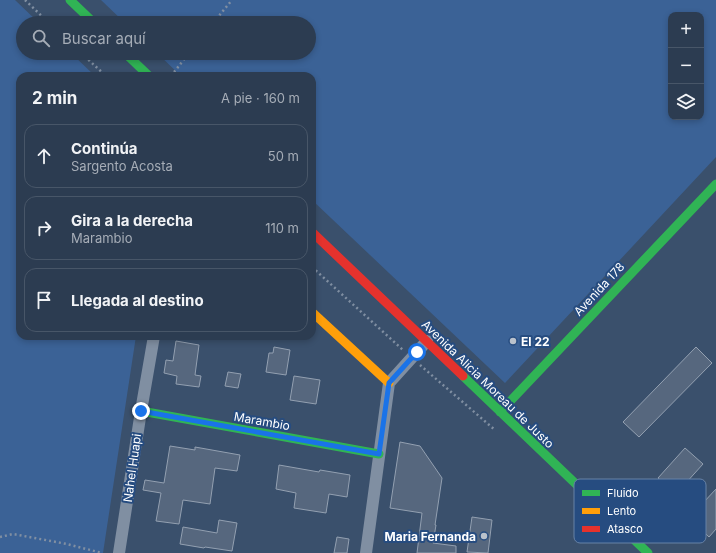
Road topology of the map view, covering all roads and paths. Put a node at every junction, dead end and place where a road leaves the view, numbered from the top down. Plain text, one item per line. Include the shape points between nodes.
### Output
1 (25, 0) edge
2 (70, 0) edge
3 (232, 0) edge
4 (42, 16) edge
5 (87, 16) edge
6 (219, 16) edge
7 (89, 60) edge
8 (132, 60) edge
9 (184, 60) edge
10 (102, 72) edge
11 (145, 72) edge
12 (174, 72) edge
13 (716, 184) edge
14 (316, 236) edge
15 (316, 271) edge
16 (316, 316) edge
17 (153, 340) edge
18 (427, 341) junction
19 (412, 358) junction
20 (389, 383) junction
21 (141, 411) junction
22 (500, 412) junction
23 (500, 435) dead end
24 (379, 454) junction
25 (574, 482) edge
26 (0, 537) edge
27 (638, 543) edge
28 (102, 553) edge
29 (120, 553) edge
30 (366, 553) edge
31 (648, 553) edge

1 - 4 path
2 - 5 main road
3 - 6 path
7 - 10 path
8 - 11 main road
9 - 12 path
13 - 22 main road, Avenida 178
14 - 18 main road, Avenida Alicia Moreau de Justo
15 - 19 path
16 - 20 main road
17 - 21 street, Nahel Huapi
18 - 19 street
18 - 22 main road, Avenida Alicia Moreau de Justo
19 - 20 street
19 - 23 path
20 - 24 street
21 - 24 main road, Marambio
21 - 29 street, Nahel Huapi
22 - 25 main road, Avenida Alicia Moreau de Justo
24 - 30 street
26 - 28 path via 13,534
27 - 31 main road, Avenida Alicia Moreau de Justo

